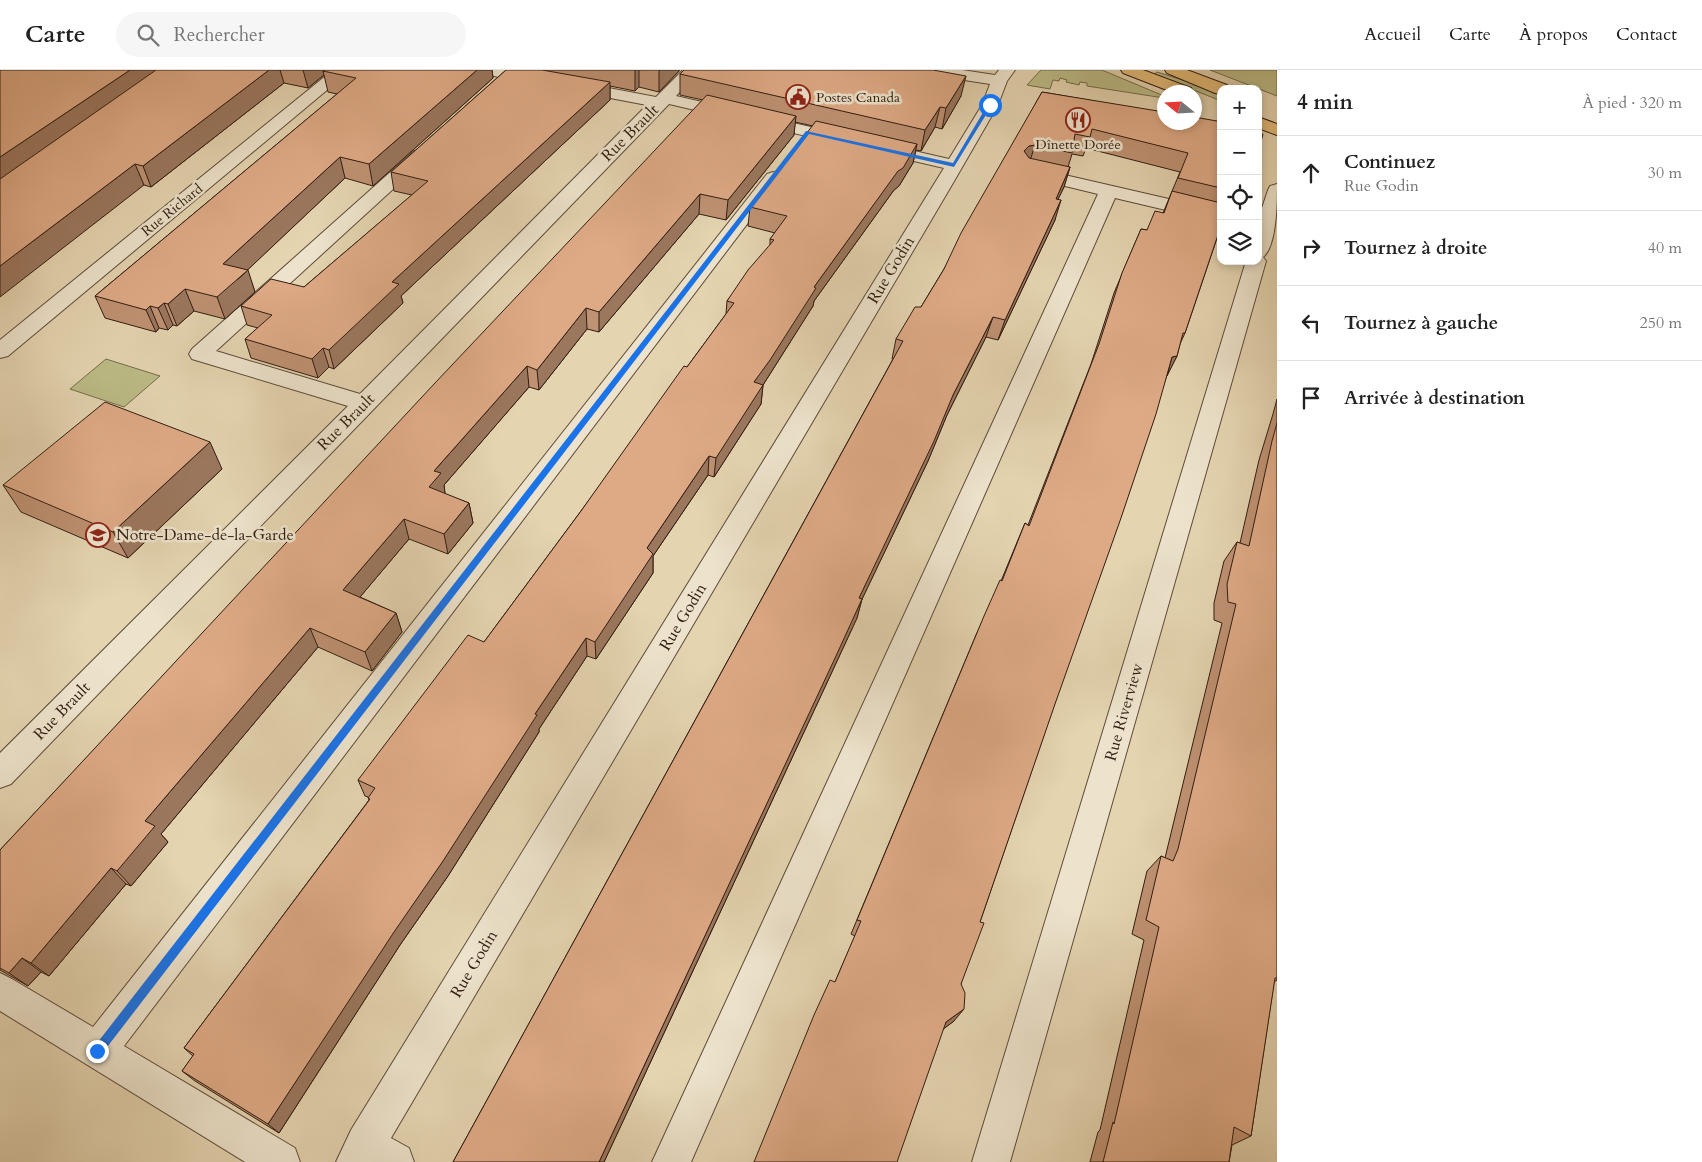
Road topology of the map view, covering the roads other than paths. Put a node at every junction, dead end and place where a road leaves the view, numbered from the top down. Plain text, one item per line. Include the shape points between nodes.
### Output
1 (343, 70) edge
2 (692, 70) edge
3 (932, 70) edge
4 (1129, 70) edge
5 (1173, 70) edge
6 (1003, 76) edge
7 (492, 79) edge
8 (1166, 85) edge
9 (1217, 87) edge
10 (663, 100) junction
11 (1262, 124) edge
12 (1277, 130) edge
13 (808, 132) junction
14 (436, 140) edge
15 (954, 165) junction
16 (1029, 172) edge
17 (1109, 190) junction
18 (1277, 190) edge
19 (1217, 216) edge
20 (1262, 226) edge
21 (1259, 265) edge
22 (0, 351) edge
23 (365, 403) junction
24 (0, 774) edge
25 (0, 991) edge
26 (97, 1051) junction
27 (372, 1156) edge
28 (281, 1162) edge
29 (671, 1162) edge
30 (991, 1162) edge

1 - 22 street, Rue Richard
2 - 10 street, Rue Brault
3 - 6 street
4 - 8 main road
5 - 9 main road
6 - 15 street, Rue Godin via 990,105
7 - 10 street via 510,74
10 - 13 street
10 - 23 street, Rue Brault
11 - 12 main road
13 - 15 street
13 - 26 street
14 - 23 street via 200,354
15 - 27 street, Rue Godin
16 - 17 street
17 - 19 street
17 - 29 street
18 - 20 street, Rue Riverview
21 - 30 street, Rue Riverview
23 - 24 street, Rue Brault
25 - 26 street
26 - 28 street

